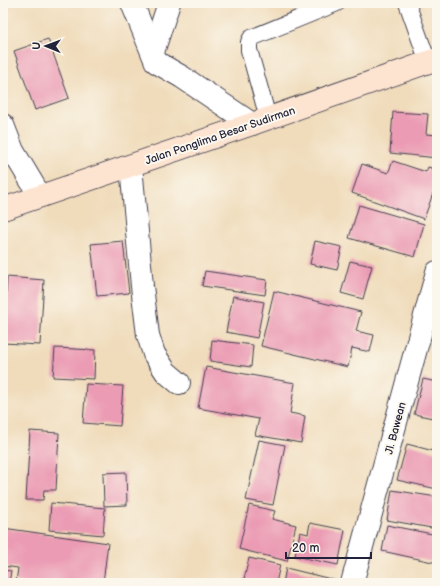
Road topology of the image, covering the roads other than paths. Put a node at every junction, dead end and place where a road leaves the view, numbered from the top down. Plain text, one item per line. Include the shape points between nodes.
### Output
1 (132, 3) edge
2 (169, 3) edge
3 (337, 3) edge
4 (407, 3) edge
5 (154, 57) junction
6 (432, 61) edge
7 (260, 121) junction
8 (3, 125) edge
9 (8, 152) edge
10 (130, 166) junction
11 (40, 196) junction
12 (3, 209) edge
13 (437, 272) edge
14 (179, 383) dead end
15 (352, 583) edge

1 - 5 street
2 - 5 street
3 - 7 lane via 251,38 249,50
4 - 6 lane
5 - 7 street via 182,77
6 - 7 main road, Jalan Panglima Besar Sudirman
7 - 10 main road, Jalan Panglima Besar Sudirman
8 - 9 street
9 - 11 street
10 - 11 main road, Jalan Panglima Besar Sudirman
10 - 14 street via 148,335 154,354 166,372
11 - 12 main road, Jalan Panglima Besar Sudirman
13 - 15 street, Jl. Bawean

